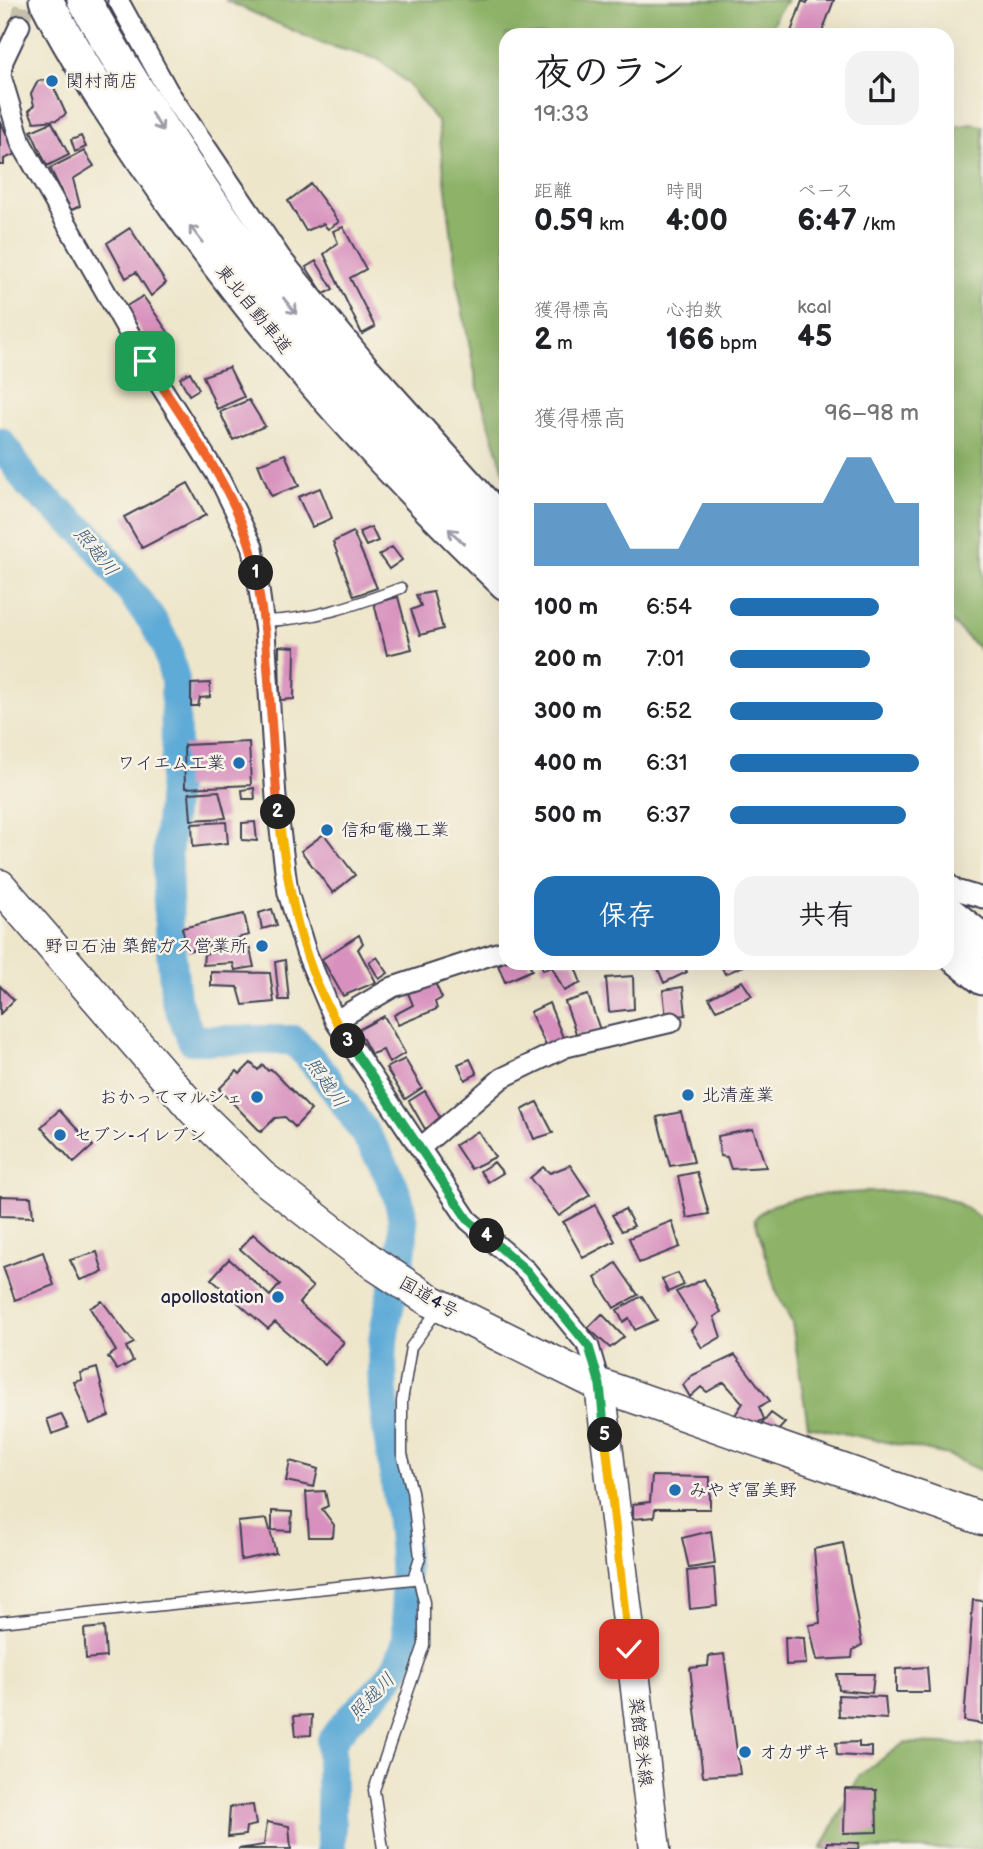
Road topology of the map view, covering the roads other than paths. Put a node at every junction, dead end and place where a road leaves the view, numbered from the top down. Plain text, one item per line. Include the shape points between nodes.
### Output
1 (46, 0) tunnel mouth
2 (84, 0) edge
3 (118, 0) edge
4 (28, 12) edge
5 (1, 61) edge
6 (117, 121) junction
7 (499, 510) edge
8 (499, 538) edge
9 (499, 576) edge
10 (401, 588) dead end
11 (263, 621) junction
12 (954, 890) edge
13 (2, 893) edge
14 (972, 904) edge
15 (983, 941) edge
16 (499, 952) edge
17 (954, 955) edge
18 (983, 978) edge
19 (335, 1021) junction
20 (673, 1022) dead end
21 (420, 1148) junction
22 (435, 1304) junction
23 (600, 1385) junction
24 (983, 1519) edge
25 (415, 1575) junction
26 (0, 1622) edge
27 (383, 1849) edge
28 (655, 1849) edge

1 - 6 highway, 東北自動車道
2 -> 8 highway, 東北自動車道 via 160,128 268,280 386,421
3 - 7 street via 168,91 281,258 368,365
4 - 5 street
4 - 6 highway
5 - 11 street via 4,93 22,143 145,361 220,481 253,547
9 -> 6 highway, 東北自動車道 via 307,375 182,216
10 - 11 lane via 324,615
11 - 19 street via 276,798 289,894 306,952
12 - 14 street
13 - 22 highway, 国道4号 via 194,1110 261,1176 376,1265
14 - 15 highway
16 - 19 street via 393,987
17 - 18 highway
19 - 21 street
20 - 21 street via 566,1047 502,1078
21 - 23 street via 468,1220 527,1271 589,1347
22 - 23 highway, 国道4号
22 - 25 lane via 411,1347 402,1401 402,1454 420,1557
23 - 24 highway, 国道4号
23 - 28 main road, 築館登米線
25 - 26 lane via 389,1583
25 - 27 lane via 424,1602 424,1645 374,1790

